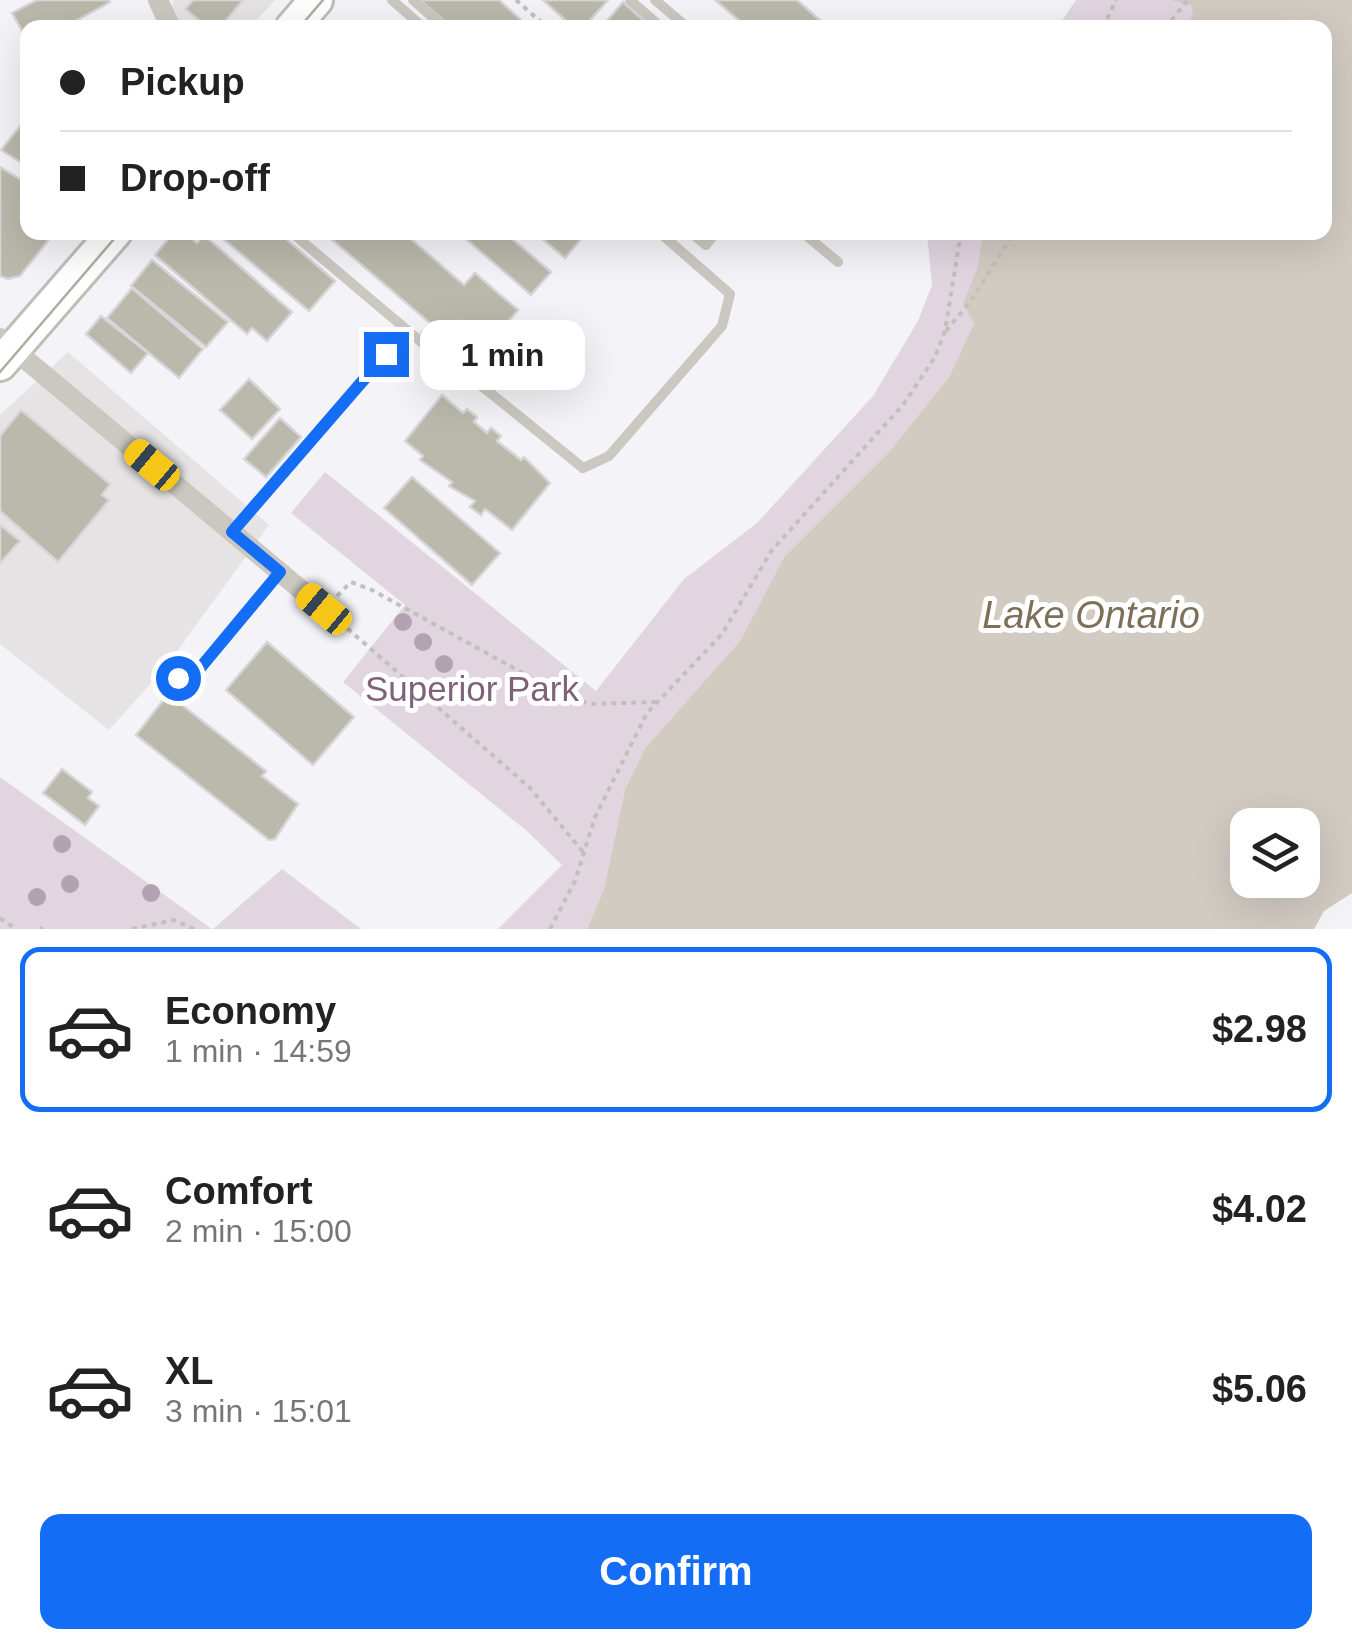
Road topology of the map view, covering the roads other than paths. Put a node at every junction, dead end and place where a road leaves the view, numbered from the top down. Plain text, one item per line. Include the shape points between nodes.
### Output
1 (316, 0) edge
2 (392, 0) edge
3 (412, 0) edge
4 (630, 0) edge
5 (655, 0) edge
6 (299, 20) edge
7 (415, 20) edge
8 (436, 20) edge
9 (653, 20) edge
10 (679, 20) edge
11 (108, 240) edge
12 (300, 240) edge
13 (667, 240) edge
14 (812, 240) edge
15 (838, 262) dead end
16 (4, 351) edge
17 (386, 354) dead end
18 (232, 532) junction
19 (280, 572) junction
20 (324, 609) road end
21 (170, 676) dead end

1 - 6 main road
2 - 7 lane
3 - 8 lane
4 - 9 lane
5 - 10 lane
11 - 16 main road
12 - 13 lane via 464,379 484,386 582,468 609,456 723,323 730,294
14 - 15 lane
16 - 18 street
17 - 18 lane
18 - 19 street
19 - 20 street
19 - 21 lane via 191,679

